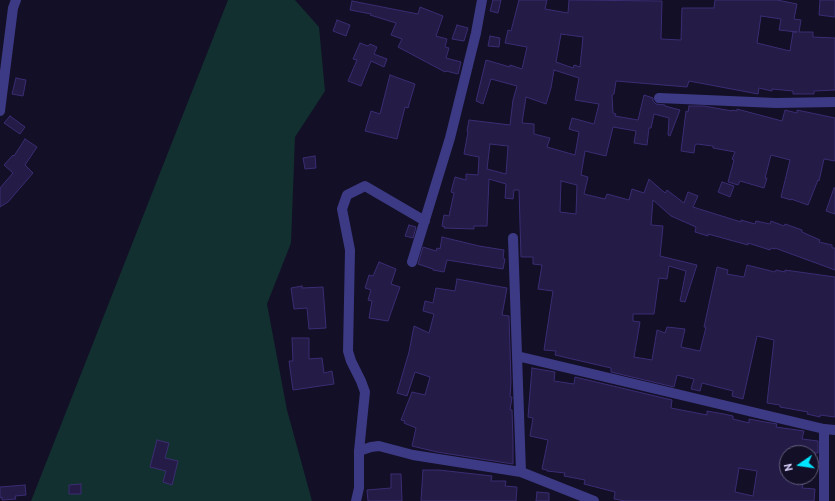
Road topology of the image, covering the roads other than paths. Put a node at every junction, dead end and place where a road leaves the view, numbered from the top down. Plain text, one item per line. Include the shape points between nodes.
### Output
1 (16, 0) edge
2 (482, 0) edge
3 (659, 98) dead end
4 (835, 102) edge
5 (0, 111) edge
6 (425, 222) junction
7 (513, 238) dead end
8 (412, 262) dead end
9 (517, 356) junction
10 (824, 429) junction
11 (835, 430) edge
12 (359, 451) junction
13 (521, 472) junction
14 (356, 501) edge
15 (594, 501) edge
16 (824, 501) edge

1 - 5 street
2 - 6 street via 450,138
3 - 4 street via 776,103
6 - 8 street
6 - 12 street via 365,186 347,194 342,209 350,250 348,352 364,392
7 - 9 street
9 - 10 street
9 - 13 street
10 - 11 street
10 - 16 street
12 - 13 street via 379,446 413,455
12 - 14 street via 359,488
13 - 15 street

